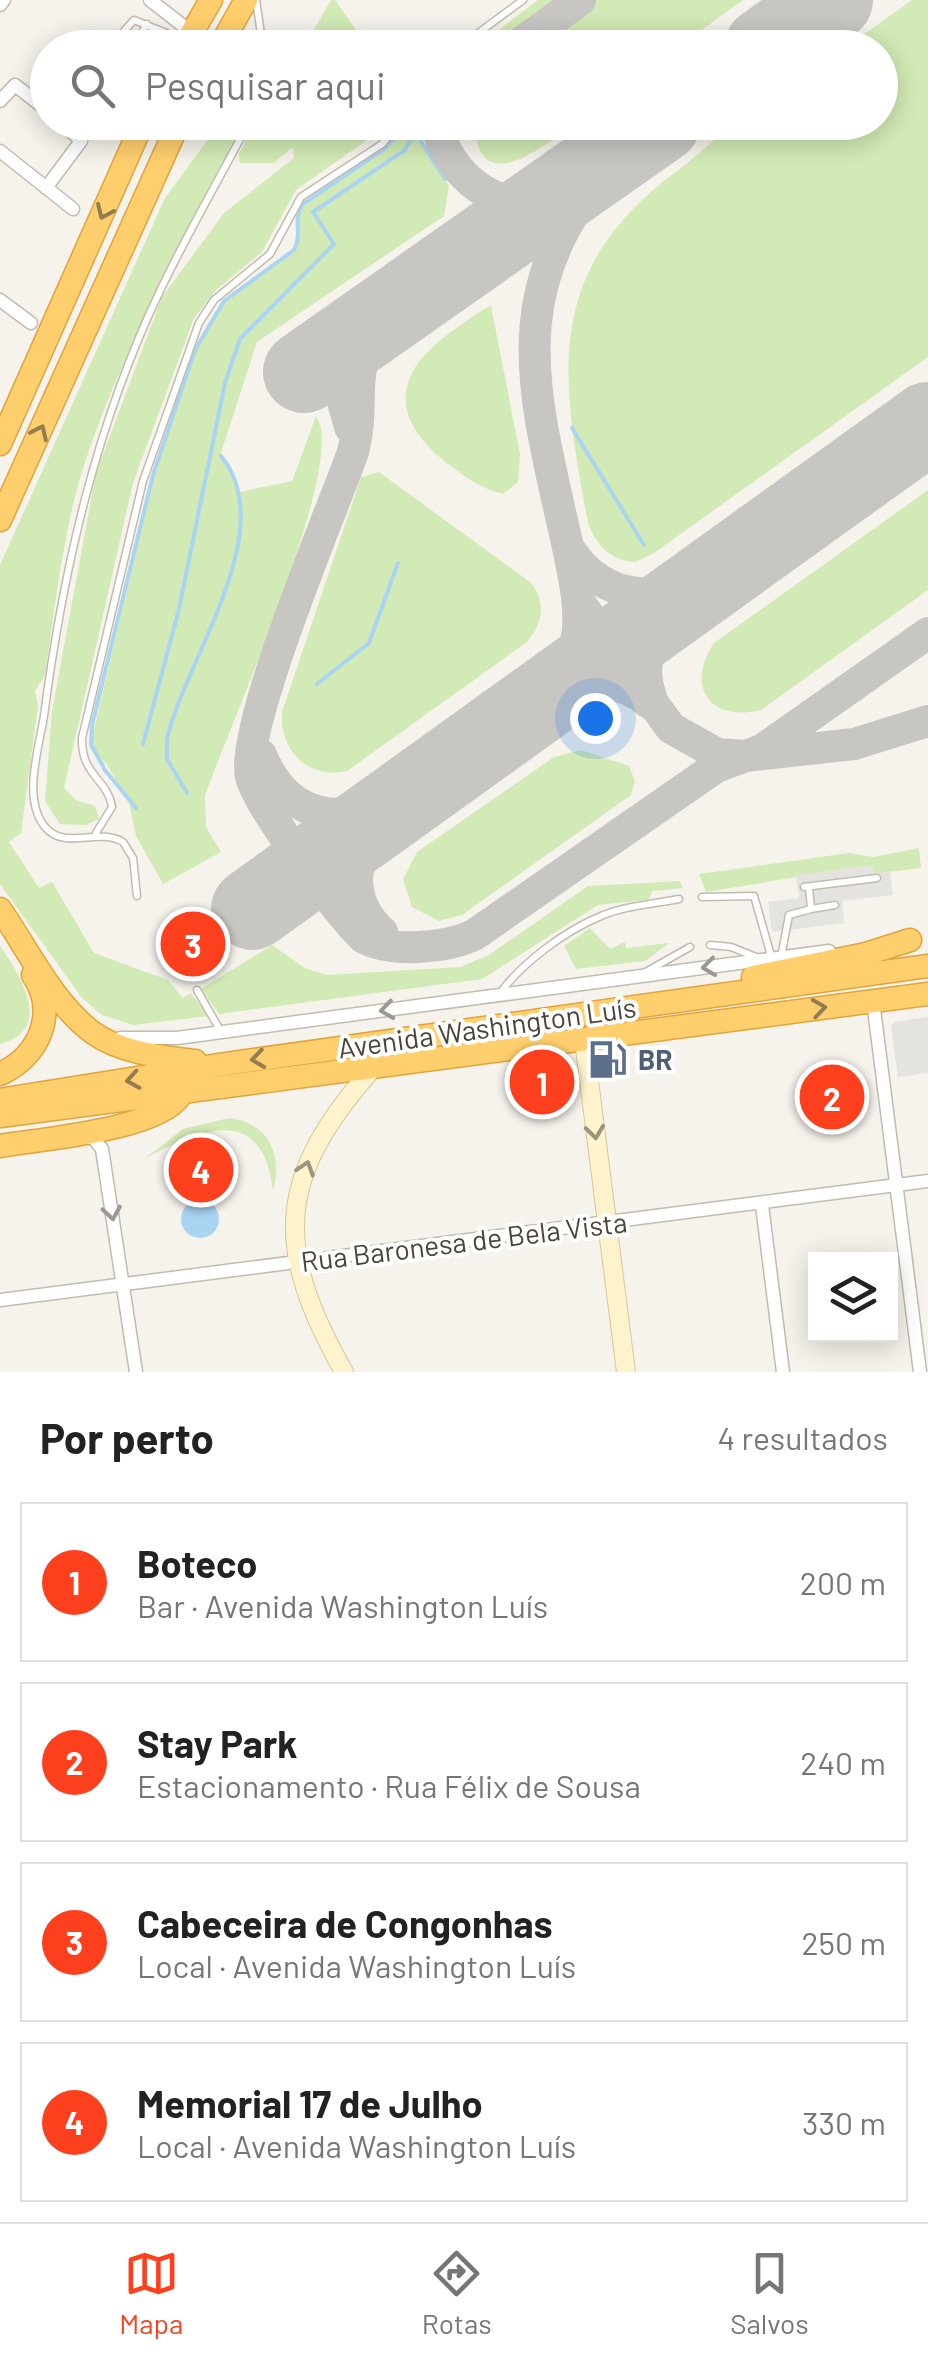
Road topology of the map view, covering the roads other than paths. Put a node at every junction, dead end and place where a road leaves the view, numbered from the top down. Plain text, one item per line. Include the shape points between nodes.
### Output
1 (150, 0) edge
2 (211, 0) edge
3 (246, 0) edge
4 (256, 0) edge
5 (524, 0) edge
6 (146, 24) junction
7 (122, 30) edge
8 (143, 30) edge
9 (161, 30) edge
10 (178, 30) edge
11 (193, 30) edge
12 (229, 30) edge
13 (260, 30) edge
14 (483, 30) edge
15 (30, 97) edge
16 (0, 101) edge
17 (79, 140) edge
18 (135, 140) edge
19 (171, 140) edge
20 (239, 140) edge
21 (385, 140) edge
22 (0, 151) edge
23 (46, 188) junction
24 (73, 209) dead end
25 (0, 300) edge
26 (31, 324) dead end
27 (2, 433) edge
28 (0, 520) edge
29 (95, 834) junction
30 (877, 878) dead end
31 (136, 896) dead end
32 (702, 897) dead end
33 (679, 899) dead end
34 (835, 905) dead end
35 (0, 908) edge
36 (811, 909) junction
37 (0, 931) edge
38 (919, 939) edge
39 (710, 945) dead end
40 (690, 947) dead end
41 (771, 959) junction
42 (928, 966) edge
43 (640, 976) junction
44 (196, 990) dead end
45 (499, 994) junction
46 (928, 994) edge
47 (702, 998) junction
48 (872, 1001) junction
49 (56, 1010) junction
50 (221, 1031) junction
51 (584, 1040) junction
52 (0, 1056) edge
53 (218, 1065) junction
54 (374, 1068) junction
55 (0, 1074) edge
56 (182, 1093) junction
57 (0, 1100) edge
58 (50, 1103) junction
59 (0, 1116) edge
60 (75, 1134) junction
61 (12, 1144) edge
62 (0, 1160) edge
63 (928, 1181) edge
64 (897, 1186) junction
65 (762, 1205) junction
66 (606, 1224) junction
67 (298, 1264) junction
68 (123, 1284) junction
69 (0, 1300) edge
70 (136, 1372) edge
71 (344, 1372) edge
72 (626, 1372) edge
73 (783, 1372) edge
74 (920, 1372) edge

1 - 10 street
2 - 11 highway
3 - 12 highway
4 - 13 lane
5 - 14 lane
6 - 7 lane via 134,20
6 - 8 lane
6 - 9 lane
15 - 16 street via 14,85
17 - 23 street
18 -> 27 highway
28 -> 19 highway
20 - 29 lane via 159,292 103,434 78,526 34,790 35,808 52,834
21 - 29 lane via 301,197 270,254 214,300 193,337 144,480 82,738 85,768 112,807
22 - 23 street
23 - 24 street
25 - 26 street
29 - 31 lane via 116,837 130,849
30 - 36 lane via 806,887
32 - 41 lane via 754,896
33 - 45 lane via 604,914 517,971
34 - 36 lane
35 - 49 highway
36 - 41 lane via 788,915
37 - 49 highway
38 - 41 street, Avenida Washington Luís
38 - 47 highway via 720,985
39 - 41 lane
40 - 43 lane
41 -> 43 street, Avenida Washington Luís
42 - 47 highway, Avenida Washington Luís
43 - 45 street, Avenida Washington Luís
44 - 50 lane
45 -> 50 street, Avenida Washington Luís
46 - 48 highway, Avenida Washington Luís
47 -> 53 highway, Avenida Washington Luís
51 -> 48 highway, Avenida Washington Luís
48 - 64 street
49 - 50 street, Avenida Washington Luís via 114,1037 152,1040
49 - 52 highway
49 - 53 highway via 112,1042
49 - 55 highway via 19,1063
51 - 54 highway, Avenida Washington Luís
51 -> 66 street
53 -> 58 highway, Avenida Washington Luís
54 - 56 highway, Avenida Washington Luís
67 -> 54 street via 302,1171 332,1113
56 - 58 highway, Avenida Washington Luís
56 - 60 highway via 154,1114
57 - 58 highway
58 - 59 highway
60 - 61 highway
60 -> 68 street via 102,1149
61 - 62 street
63 - 64 street, Rua Baronesa de Bela Vista
64 - 65 street, Rua Baronesa de Bela Vista
64 - 74 street
65 - 66 street, Rua Baronesa de Bela Vista
65 - 73 street
66 - 67 street, Rua Baronesa de Bela Vista
66 - 72 street
67 - 68 street, Rua Baronesa de Bela Vista
67 - 71 street
68 - 69 street, Rua Baronesa de Bela Vista
68 - 70 street

